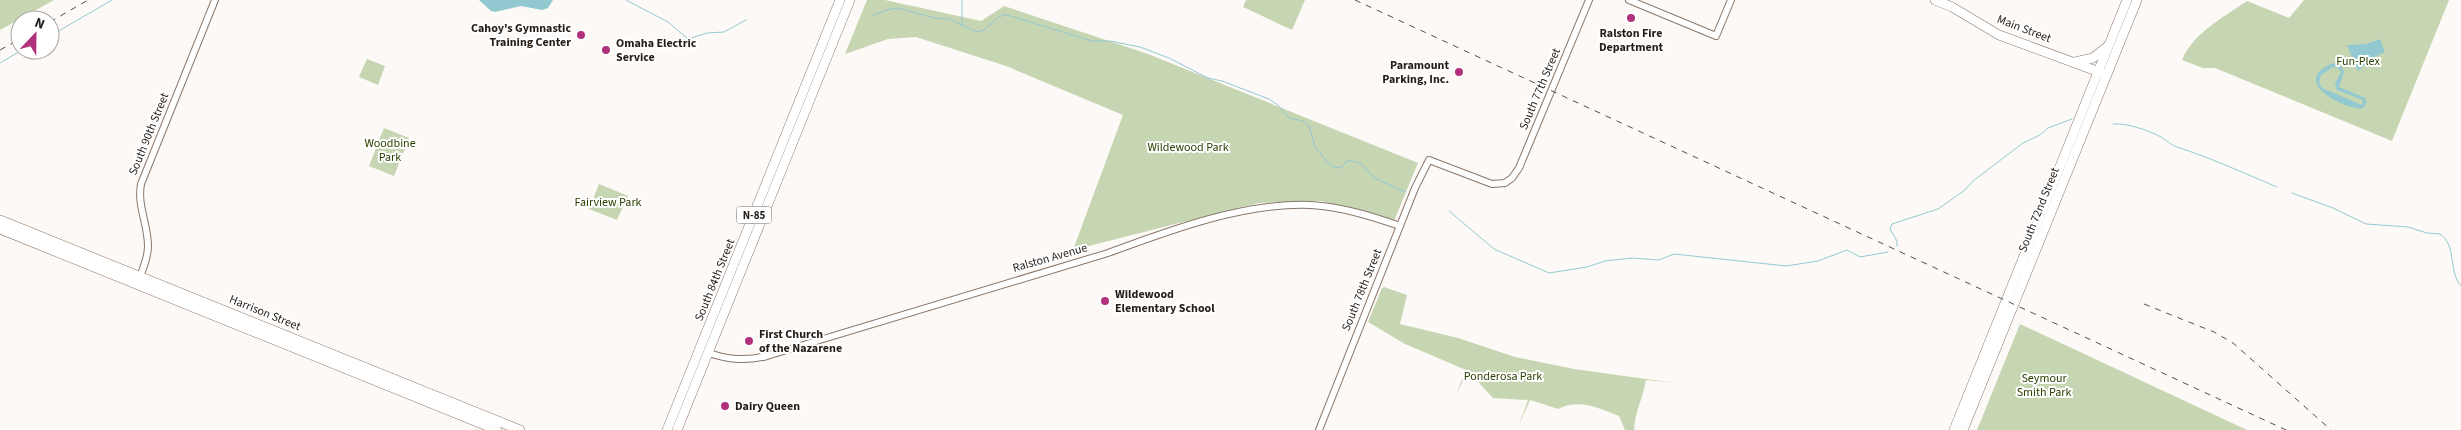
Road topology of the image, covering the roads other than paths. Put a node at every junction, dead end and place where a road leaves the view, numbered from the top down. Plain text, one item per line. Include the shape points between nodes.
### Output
1 (215, 0) edge
2 (840, 0) edge
3 (850, 0) edge
4 (1589, 0) edge
5 (1629, 0) edge
6 (1731, 0) edge
7 (1935, 0) edge
8 (2128, 0) edge
9 (2138, 0) edge
10 (2110, 44) junction
11 (2075, 62) junction
12 (2103, 73) junction
13 (1429, 160) joint
14 (0, 220) edge
15 (1400, 226) junction
16 (0, 229) edge
17 (139, 278) junction
18 (720, 299) junction
19 (708, 353) junction
20 (497, 430) edge
21 (520, 430) edge
22 (667, 430) edge
23 (677, 430) edge
24 (1319, 430) edge
25 (1954, 430) edge
26 (1963, 430) edge

1 - 17 street, South 90th Street via 141,184 140,206 148,245
2 - 18 main road, South 84th Street / N-85
3 - 19 main road, South 84th Street / N-85
4 - 13 street, South 77th Street via 1512,178 1505,183 1492,184
5 - 6 street via 1716,36
7 - 11 main road, Main Street via 2000,35
8 - 10 main road, South 72nd Street
9 - 12 main road, South 72nd Street
10 - 11 main road via 2093,58
10 - 12 main road, South 72nd Street
11 - 12 main road, Main Street
12 - 25 main road, South 72nd Street
12 - 26 main road, South 72nd Street
13 - 15 street, South 78th Street
14 - 17 main road, Harrison Street
15 - 19 street, Ralston Avenue via 1366,214 1314,206 1248,210 761,358 738,360
15 - 24 street, South 78th Street
16 - 20 main road, Harrison Street
17 - 21 main road, Harrison Street
18 - 19 main road via 719,311 706,344
18 - 22 main road, South 84th Street / N-85
19 - 23 main road, South 84th Street / N-85

